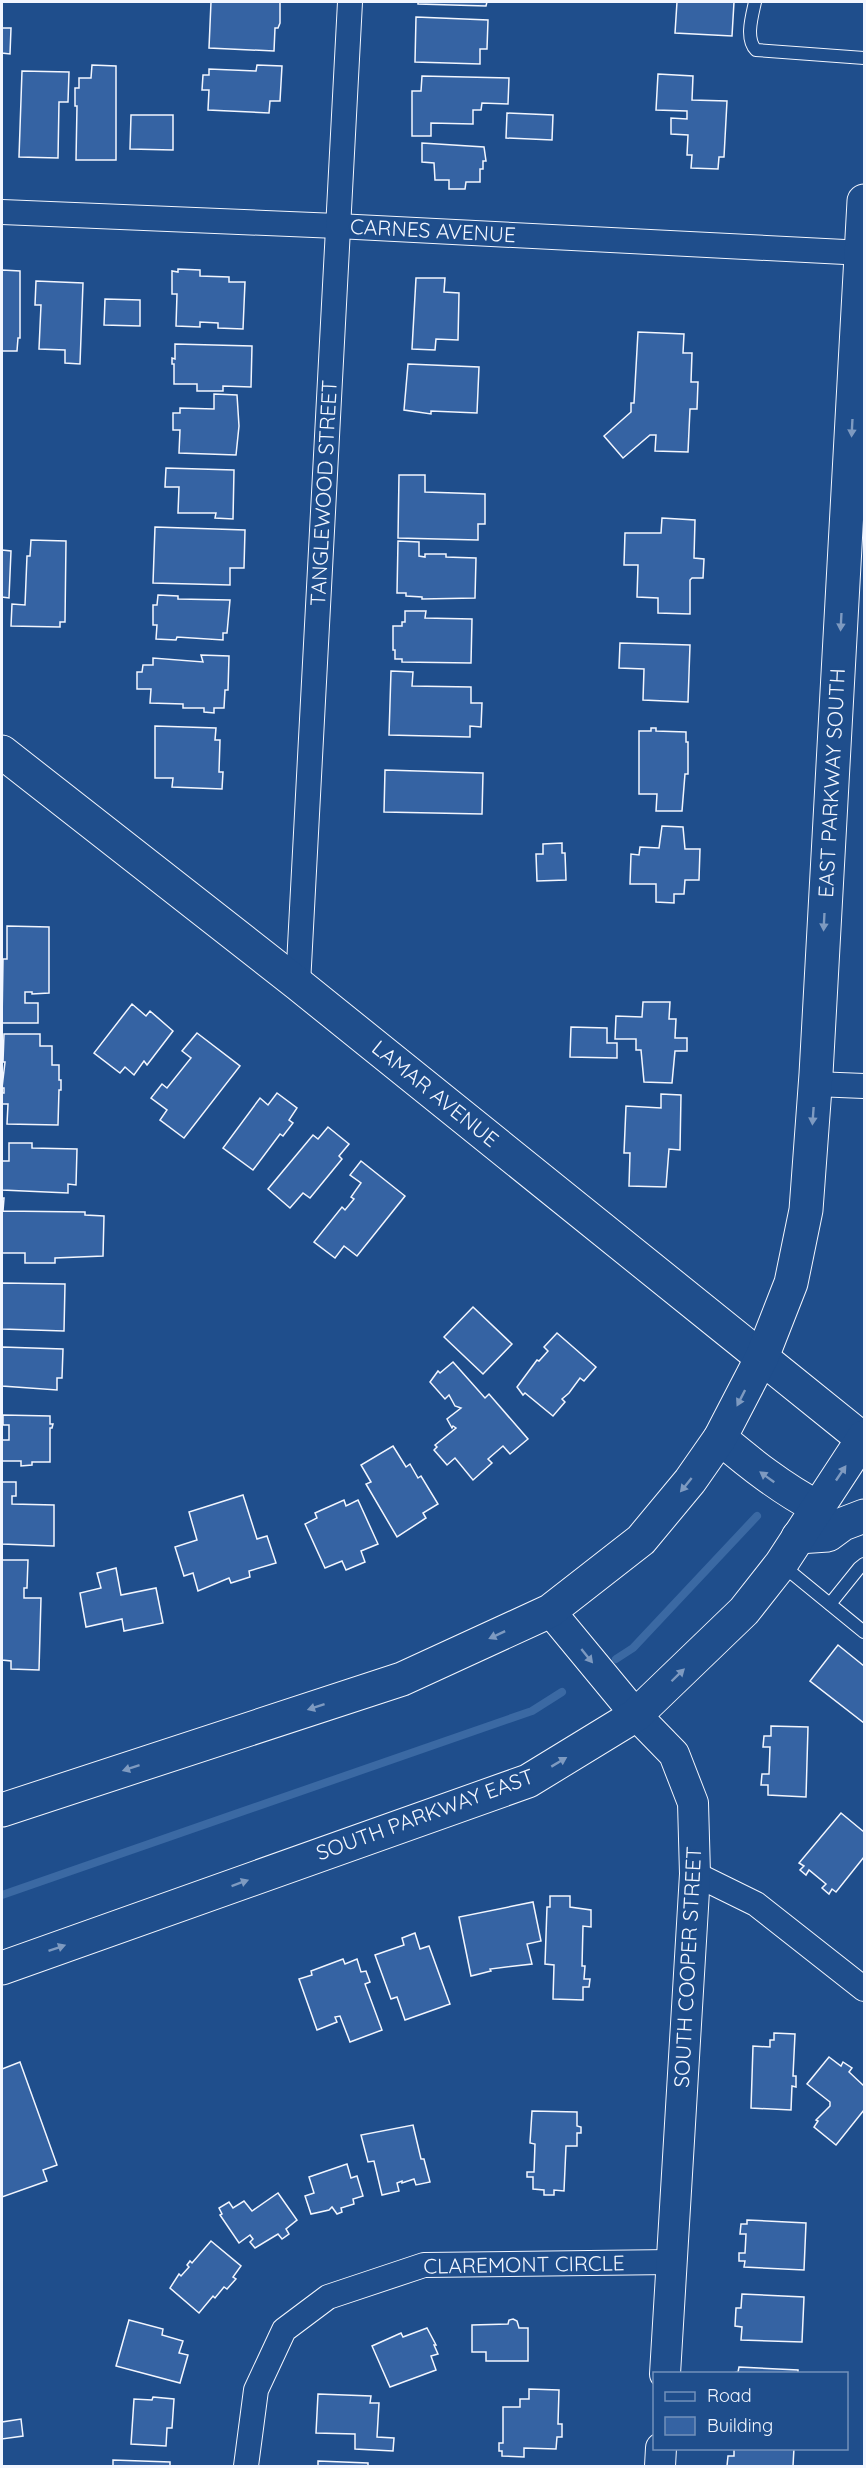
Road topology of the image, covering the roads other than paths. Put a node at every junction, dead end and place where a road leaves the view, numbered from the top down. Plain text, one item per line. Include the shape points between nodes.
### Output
1 (350, 2) edge
2 (755, 2) edge
3 (864, 58) edge
4 (864, 201) edge
5 (2, 212) edge
6 (337, 226) junction
7 (863, 253) edge
8 (2, 752) edge
9 (298, 984) junction
10 (815, 1084) junction
11 (864, 1086) edge
12 (762, 1357) junction
13 (720, 1438) junction
14 (864, 1439) edge
15 (817, 1507) junction
16 (864, 1515) edge
17 (798, 1537) junction
18 (781, 1564) junction
19 (864, 1564) edge
20 (830, 1604) junction
21 (550, 1611) junction
22 (863, 1629) edge
23 (636, 1715) junction
24 (2, 1810) edge
25 (695, 1874) junction
26 (2, 1968) edge
27 (864, 1989) edge
28 (671, 2262) junction
29 (665, 2372) edge
30 (661, 2450) edge
31 (246, 2466) edge
32 (660, 2466) edge

1 - 6 street, TANGLEWOOD STREET
2 - 3 lane via 750,33 751,45 756,50
4 - 7 main road, EAST PARKWAY SOUTH
5 - 6 street, CARNES AVENUE
6 - 7 street, CARNES AVENUE
6 - 9 street, TANGLEWOOD STREET
7 -> 10 main road, EAST PARKWAY SOUTH
8 - 9 main road, LAMAR AVENUE
9 - 12 main road, LAMAR AVENUE
10 - 11 street
10 -> 12 main road, EAST PARKWAY SOUTH via 806,1210 791,1283
12 -> 13 main road
12 - 14 main road, LAMAR AVENUE
15 -> 13 main road via 764,1475
13 -> 21 main road via 641,1540
15 -> 14 main road, SOUTH PARKWAY EAST
15 - 17 main road, SOUTH PARKWAY EAST
16 - 17 main road via 828,1535
17 - 18 main road, SOUTH PARKWAY EAST
18 - 20 lane
23 -> 18 main road, SOUTH PARKWAY EAST via 744,1611
19 - 20 lane
20 - 22 lane
21 -> 23 street, SOUTH COOPER STREET
21 -> 24 main road via 402,1679
23 - 25 street, SOUTH COOPER STREET via 674,1754 693,1803
26 -> 23 main road, SOUTH PARKWAY EAST via 528,1781
25 - 27 street via 756,1904
25 - 28 street, SOUTH COOPER STREET
28 - 29 street, SOUTH COOPER STREET
28 - 31 street, CLAREMONT CIRCLE via 424,2265 328,2297 284,2330 256,2390
30 - 32 street

